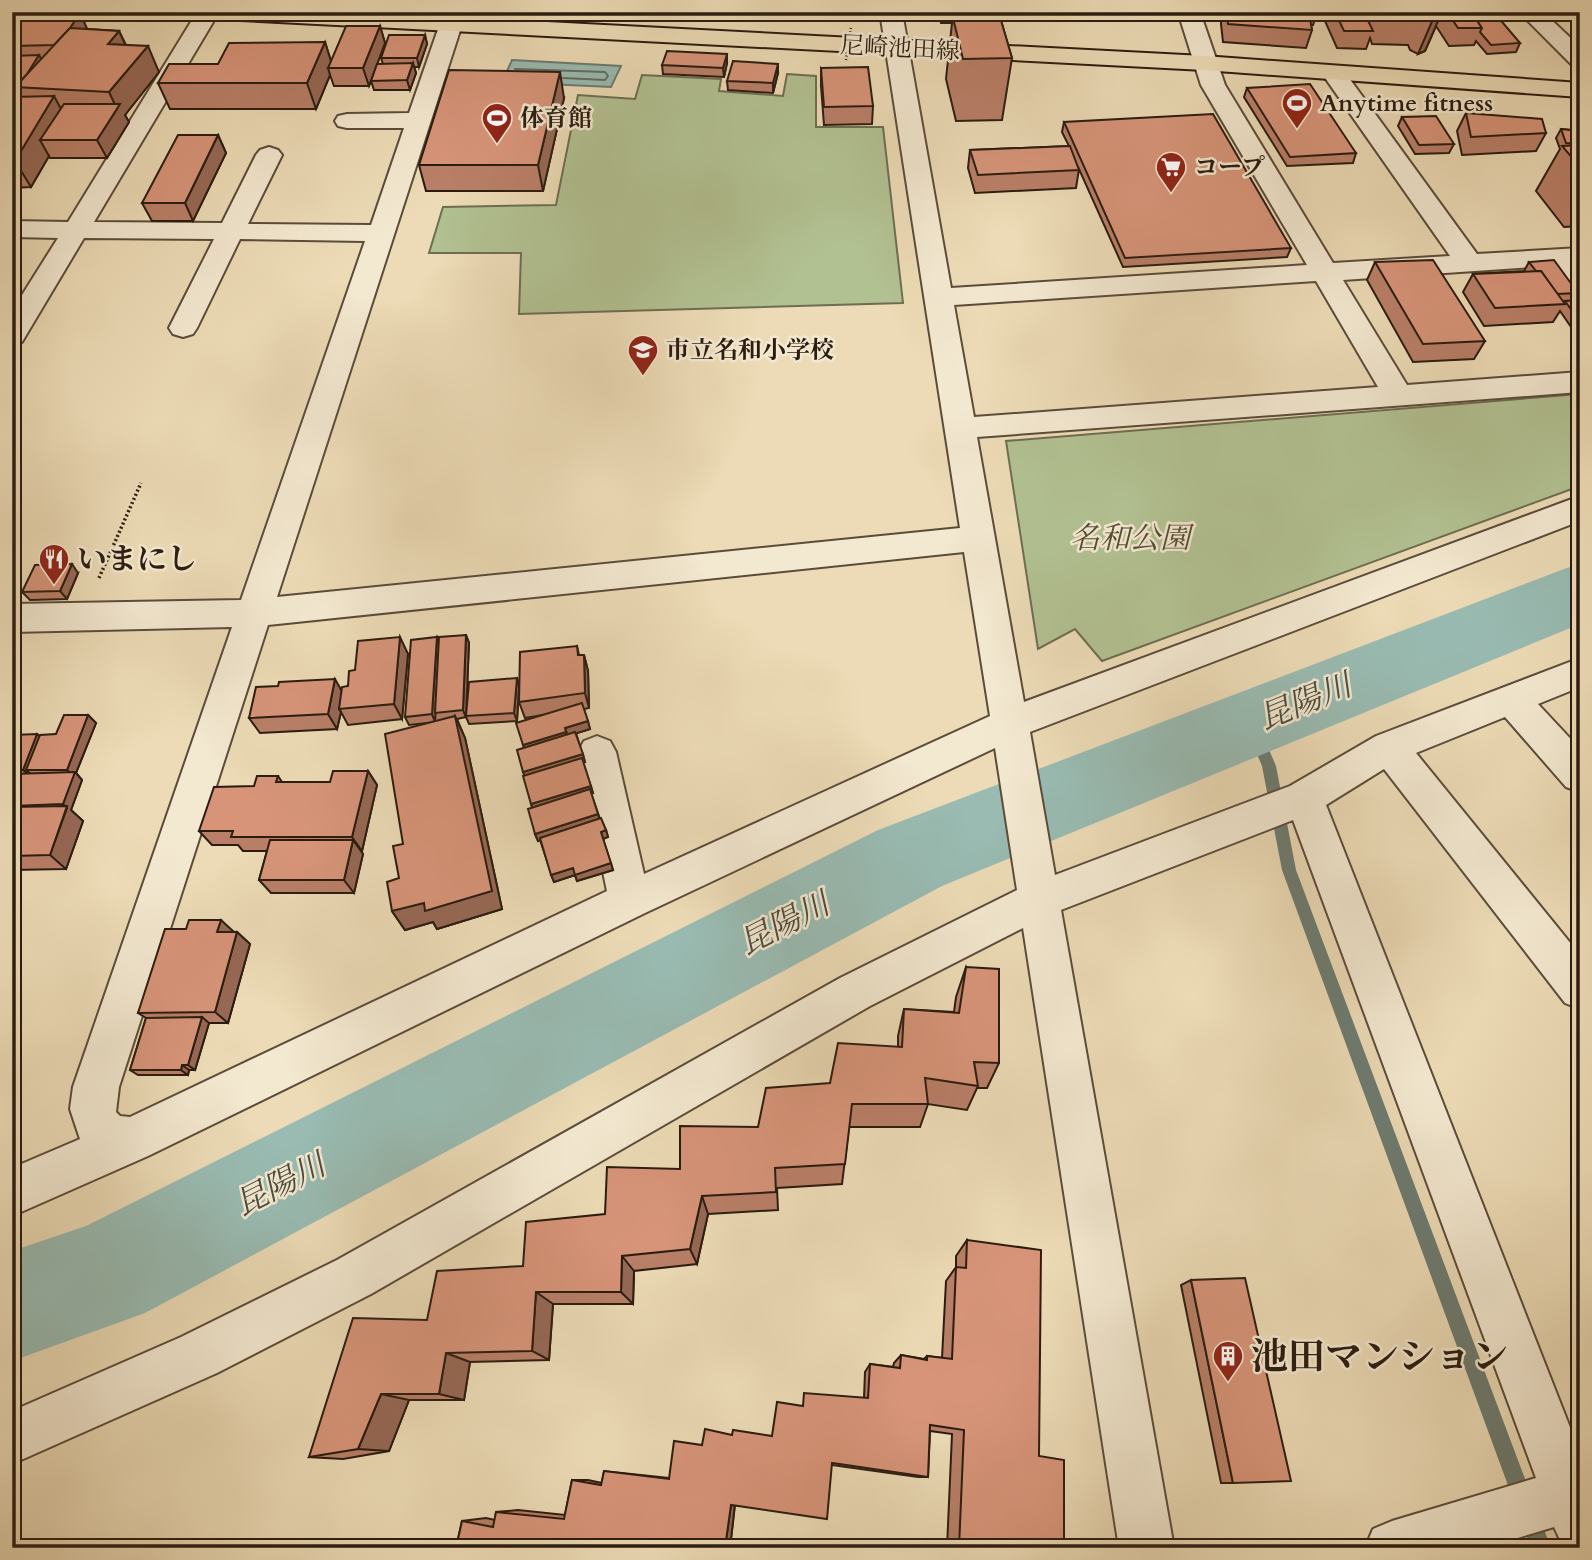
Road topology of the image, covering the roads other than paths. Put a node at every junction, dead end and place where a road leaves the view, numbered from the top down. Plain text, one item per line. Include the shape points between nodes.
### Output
1 (208, 12) edge
2 (220, 12) edge
3 (891, 12) edge
4 (1189, 12) edge
5 (1530, 12) edge
6 (453, 19) edge
7 (898, 47) junction
8 (1580, 60) edge
9 (1204, 63) junction
10 (1334, 72) junction
11 (1580, 90) edge
12 (419, 120) junction
13 (347, 121) dead end
14 (269, 155) dead end
15 (12, 229) edge
16 (76, 229) junction
17 (232, 231) junction
18 (382, 233) junction
19 (1567, 257) edge
20 (1468, 263) junction
21 (1324, 272) junction
22 (1580, 291) edge
23 (940, 297) junction
24 (183, 328) dead end
25 (12, 335) edge
26 (1580, 382) edge
27 (1398, 395) junction
28 (961, 428) junction
29 (1580, 508) edge
30 (979, 538) junction
31 (254, 613) junction
32 (12, 618) edge
33 (1580, 672) edge
34 (1511, 699) junction
35 (1011, 723) junction
36 (1389, 747) junction
37 (597, 752) dead end
38 (1580, 776) edge
39 (1287, 805) junction
40 (1038, 887) junction
41 (630, 900) junction
42 (1580, 989) edge
43 (132, 1140) junction
44 (12, 1192) edge
45 (12, 1438) edge
46 (1558, 1504) edge
47 (1147, 1548) edge
48 (1392, 1548) edge

1 - 16 street
2 - 6 main road, 尼崎池田線
3 - 7 street
4 - 9 street
5 - 8 street
6 - 7 main road, 尼崎池田線
6 - 12 street
7 - 9 main road, 尼崎池田線
7 - 23 street
9 - 10 main road, 尼崎池田線
9 - 21 street
10 - 11 main road, 尼崎池田線
10 - 20 street
12 - 13 street
12 - 18 street
14 - 17 street
15 - 16 street
16 - 17 street
16 - 25 street
17 - 18 street
17 - 24 street
18 - 31 street
19 - 20 street
19 - 22 street
20 - 21 street
21 - 23 street
21 - 27 street
23 - 28 street
26 - 27 street
27 - 28 street
28 - 30 street
29 - 35 street
30 - 31 street
30 - 35 street
31 - 32 street
31 - 43 street via 93,1098 92,1110 101,1130
33 - 34 street
34 - 36 street
34 - 38 street
35 - 40 street
35 - 41 street
36 - 39 street
36 - 42 street
37 - 41 street
39 - 40 street
39 - 46 street
40 - 45 street via 354,1276 198,1356
40 - 47 street
41 - 43 street
43 - 44 street
46 - 48 street

